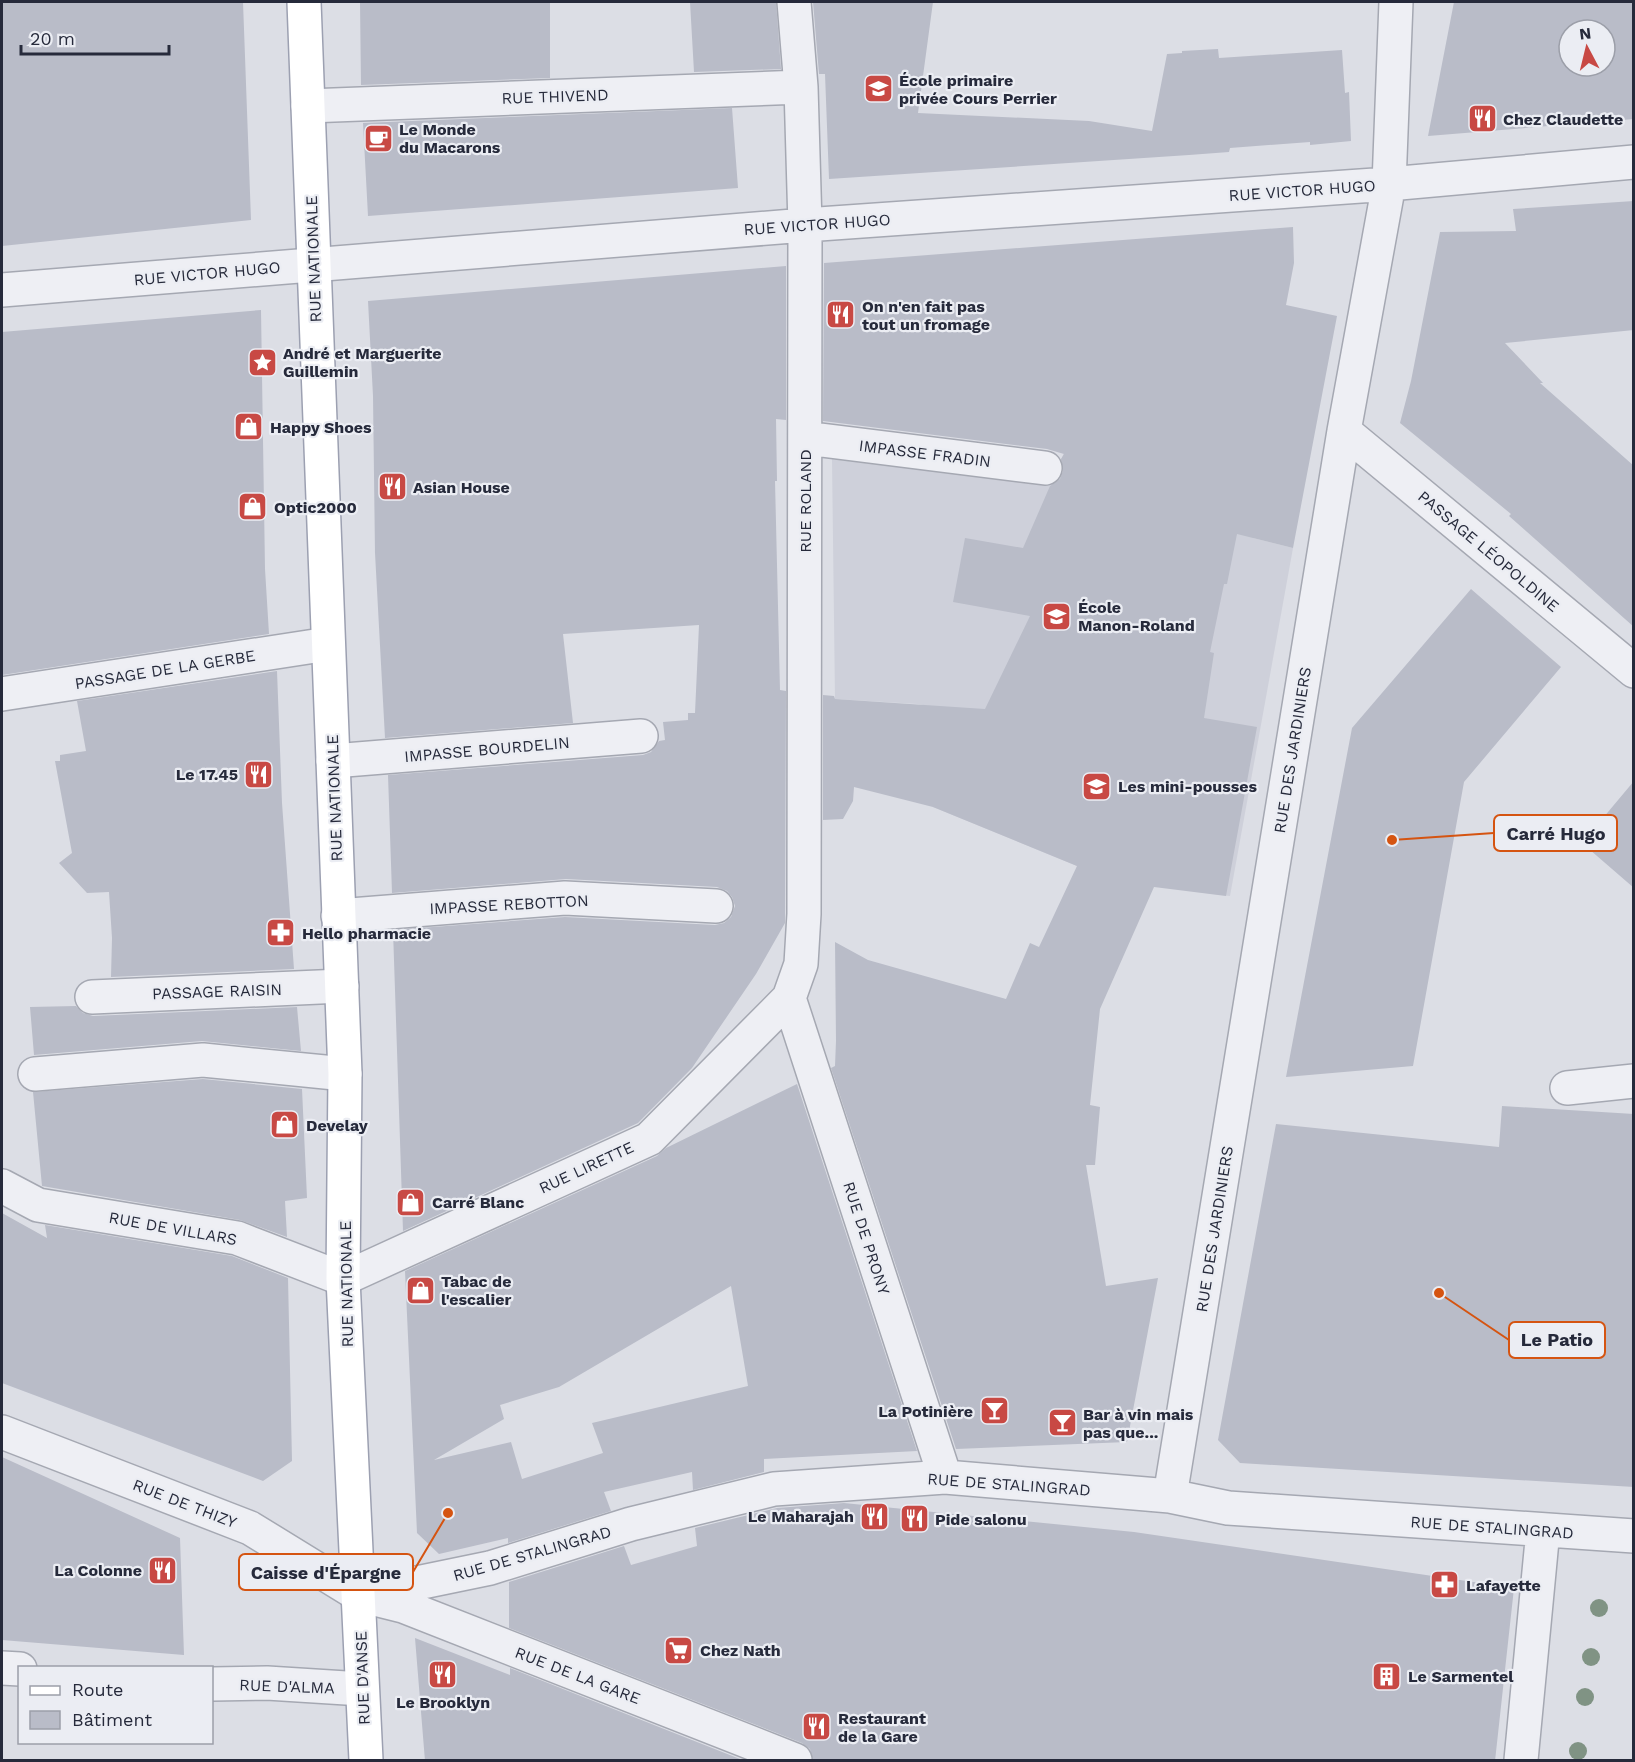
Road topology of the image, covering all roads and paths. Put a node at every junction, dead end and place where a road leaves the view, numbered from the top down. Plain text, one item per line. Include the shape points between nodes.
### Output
1 (304, 2) edge
2 (794, 2) edge
3 (1396, 2) edge
4 (801, 87) junction
5 (308, 106) junction
6 (1634, 162) edge
7 (1389, 184) junction
8 (805, 225) junction
9 (314, 264) junction
10 (2, 290) edge
11 (1344, 432) junction
12 (805, 438) junction
13 (1045, 468) dead end
14 (328, 644) junction
15 (1634, 671) edge
16 (2, 694) edge
17 (641, 736) dead end
18 (333, 761) junction
19 (716, 906) dead end
20 (338, 916) junction
21 (342, 986) junction
22 (92, 997) dead end
23 (789, 998) junction
24 (35, 1074) dead end
25 (345, 1074) junction
26 (1634, 1081) edge
27 (1567, 1088) dead end
28 (2, 1186) edge
29 (344, 1279) junction
30 (2, 1431) edge
31 (945, 1477) junction
32 (1170, 1496) junction
33 (1543, 1530) junction
34 (1634, 1536) edge
35 (359, 1595) junction
36 (2, 1668) edge
37 (18, 1669) edge
38 (213, 1684) edge
39 (362, 1689) junction
40 (366, 1761) edge
41 (795, 1761) edge
42 (1521, 1761) edge

1 - 5 main road, RUE NATIONALE
2 - 4 street, RUE ROLAND
3 - 7 street, RUE DES JARDINIERS
4 - 5 street, RUE THIVEND
4 - 8 street, RUE ROLAND
5 - 9 main road, RUE NATIONALE
6 - 7 street, RUE VICTOR HUGO
7 - 8 street, RUE VICTOR HUGO
7 - 11 street, RUE DES JARDINIERS
8 - 9 street, RUE VICTOR HUGO
8 - 12 street, RUE ROLAND
9 - 10 street, RUE VICTOR HUGO
9 - 14 main road, RUE NATIONALE
11 - 15 street, PASSAGE LÉOPOLDINE
11 - 32 street, RUE DES JARDINIERS
12 - 13 street, IMPASSE FRADIN
12 - 23 street, RUE ROLAND via 804,914 801,964
14 - 16 street, PASSAGE DE LA GERBE
14 - 18 main road, RUE NATIONALE
17 - 18 street, IMPASSE BOURDELIN
18 - 20 main road, RUE NATIONALE
19 - 20 street, IMPASSE REBOTTON via 565,898
20 - 21 main road, RUE NATIONALE
21 - 22 street, PASSAGE RAISIN
21 - 25 main road, RUE NATIONALE
23 - 29 street, RUE LIRETTE via 649,1139
23 - 31 street, RUE DE PRONY
24 - 25 street via 203,1060
25 - 29 main road, RUE NATIONALE
26 - 27 street
28 - 29 street, RUE DE VILLARS via 38,1204 237,1238
29 - 35 main road, RUE NATIONALE
30 - 35 street, RUE DE THIZY via 250,1528
31 - 32 street, RUE DE STALINGRAD
31 - 35 street, RUE DE STALINGRAD via 774,1489 631,1524 490,1568
32 - 33 street, RUE DE STALINGRAD via 1228,1508
33 - 34 street, RUE DE STALINGRAD
33 - 42 street
35 - 39 main road, RUE D'ANSE
35 - 41 street, RUE DE LA GARE via 403,1606
36 - 37 street
38 - 39 street, RUE D'ALMA
39 - 40 main road, RUE D'ANSE

